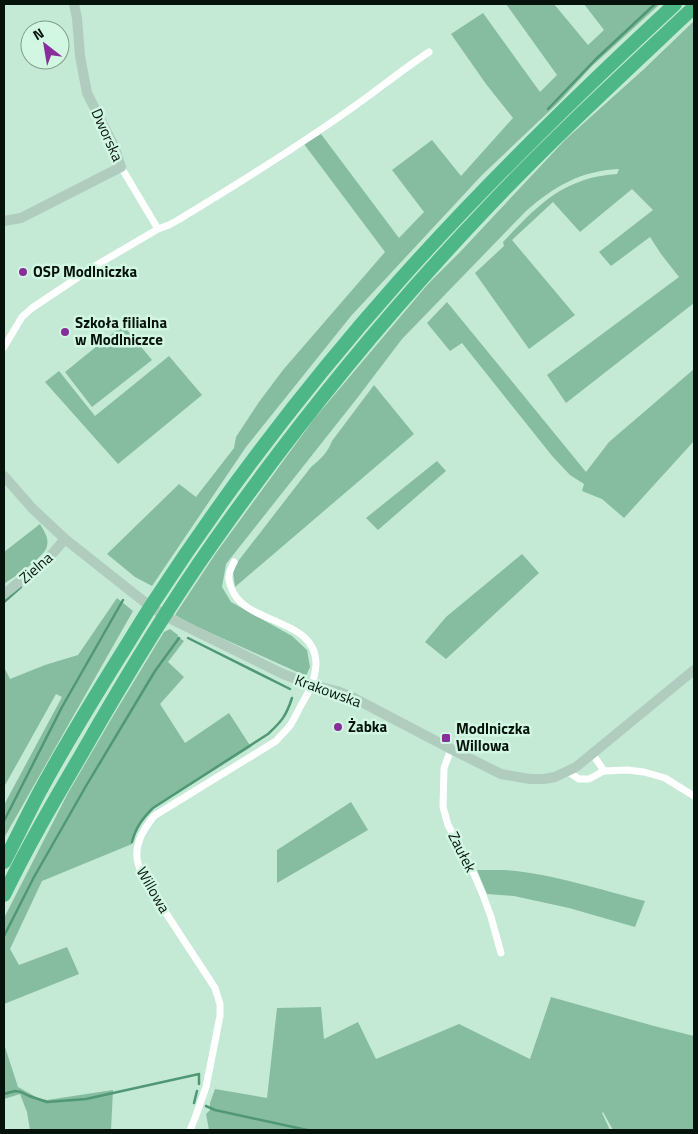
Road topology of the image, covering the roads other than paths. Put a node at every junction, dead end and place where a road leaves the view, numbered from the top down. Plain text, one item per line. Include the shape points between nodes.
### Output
1 (74, 4) edge
2 (675, 4) edge
3 (694, 8) edge
4 (429, 52) dead end
5 (121, 168) junction
6 (4, 222) edge
7 (158, 229) junction
8 (4, 347) edge
9 (4, 476) edge
10 (65, 539) junction
11 (234, 562) dead end
12 (4, 594) edge
13 (694, 670) edge
14 (312, 685) junction
15 (451, 750) junction
16 (592, 753) junction
17 (567, 771) junction
18 (604, 771) junction
19 (694, 796) edge
20 (4, 862) edge
21 (4, 895) edge
22 (501, 953) dead end
23 (190, 1130) edge

1 - 5 street, Dworska via 87,92 114,146
2 - 20 highway via 547,124 398,281 254,458 154,600 40,792
3 - 21 highway via 486,208 347,365 297,429 212,544 160,622 122,683
4 - 7 street via 285,153 186,216
5 - 6 street, Dworska via 22,218
5 - 7 street
7 - 8 street via 32,308 22,317
9 - 10 street, Krakowska
10 - 12 street, Zielna via 47,560
10 - 14 street, Krakowska via 142,600 173,620
11 - 14 street, Willowa via 228,578 238,600 303,636 314,649 316,673
13 - 16 street, Krakowska
14 - 15 street, Krakowska via 352,697
14 - 23 street, Willowa via 290,725 276,741 154,816 142,831 137,848 137,862 145,881 204,969 220,1004 206,1087
15 - 17 street, Krakowska via 501,774 516,777 544,779
15 - 22 street, Zaułek via 444,768 443,807 448,825 471,867 492,917
16 - 17 street, Krakowska
16 - 18 street
17 - 18 street via 579,779 590,779
18 - 19 street via 644,772 665,778

